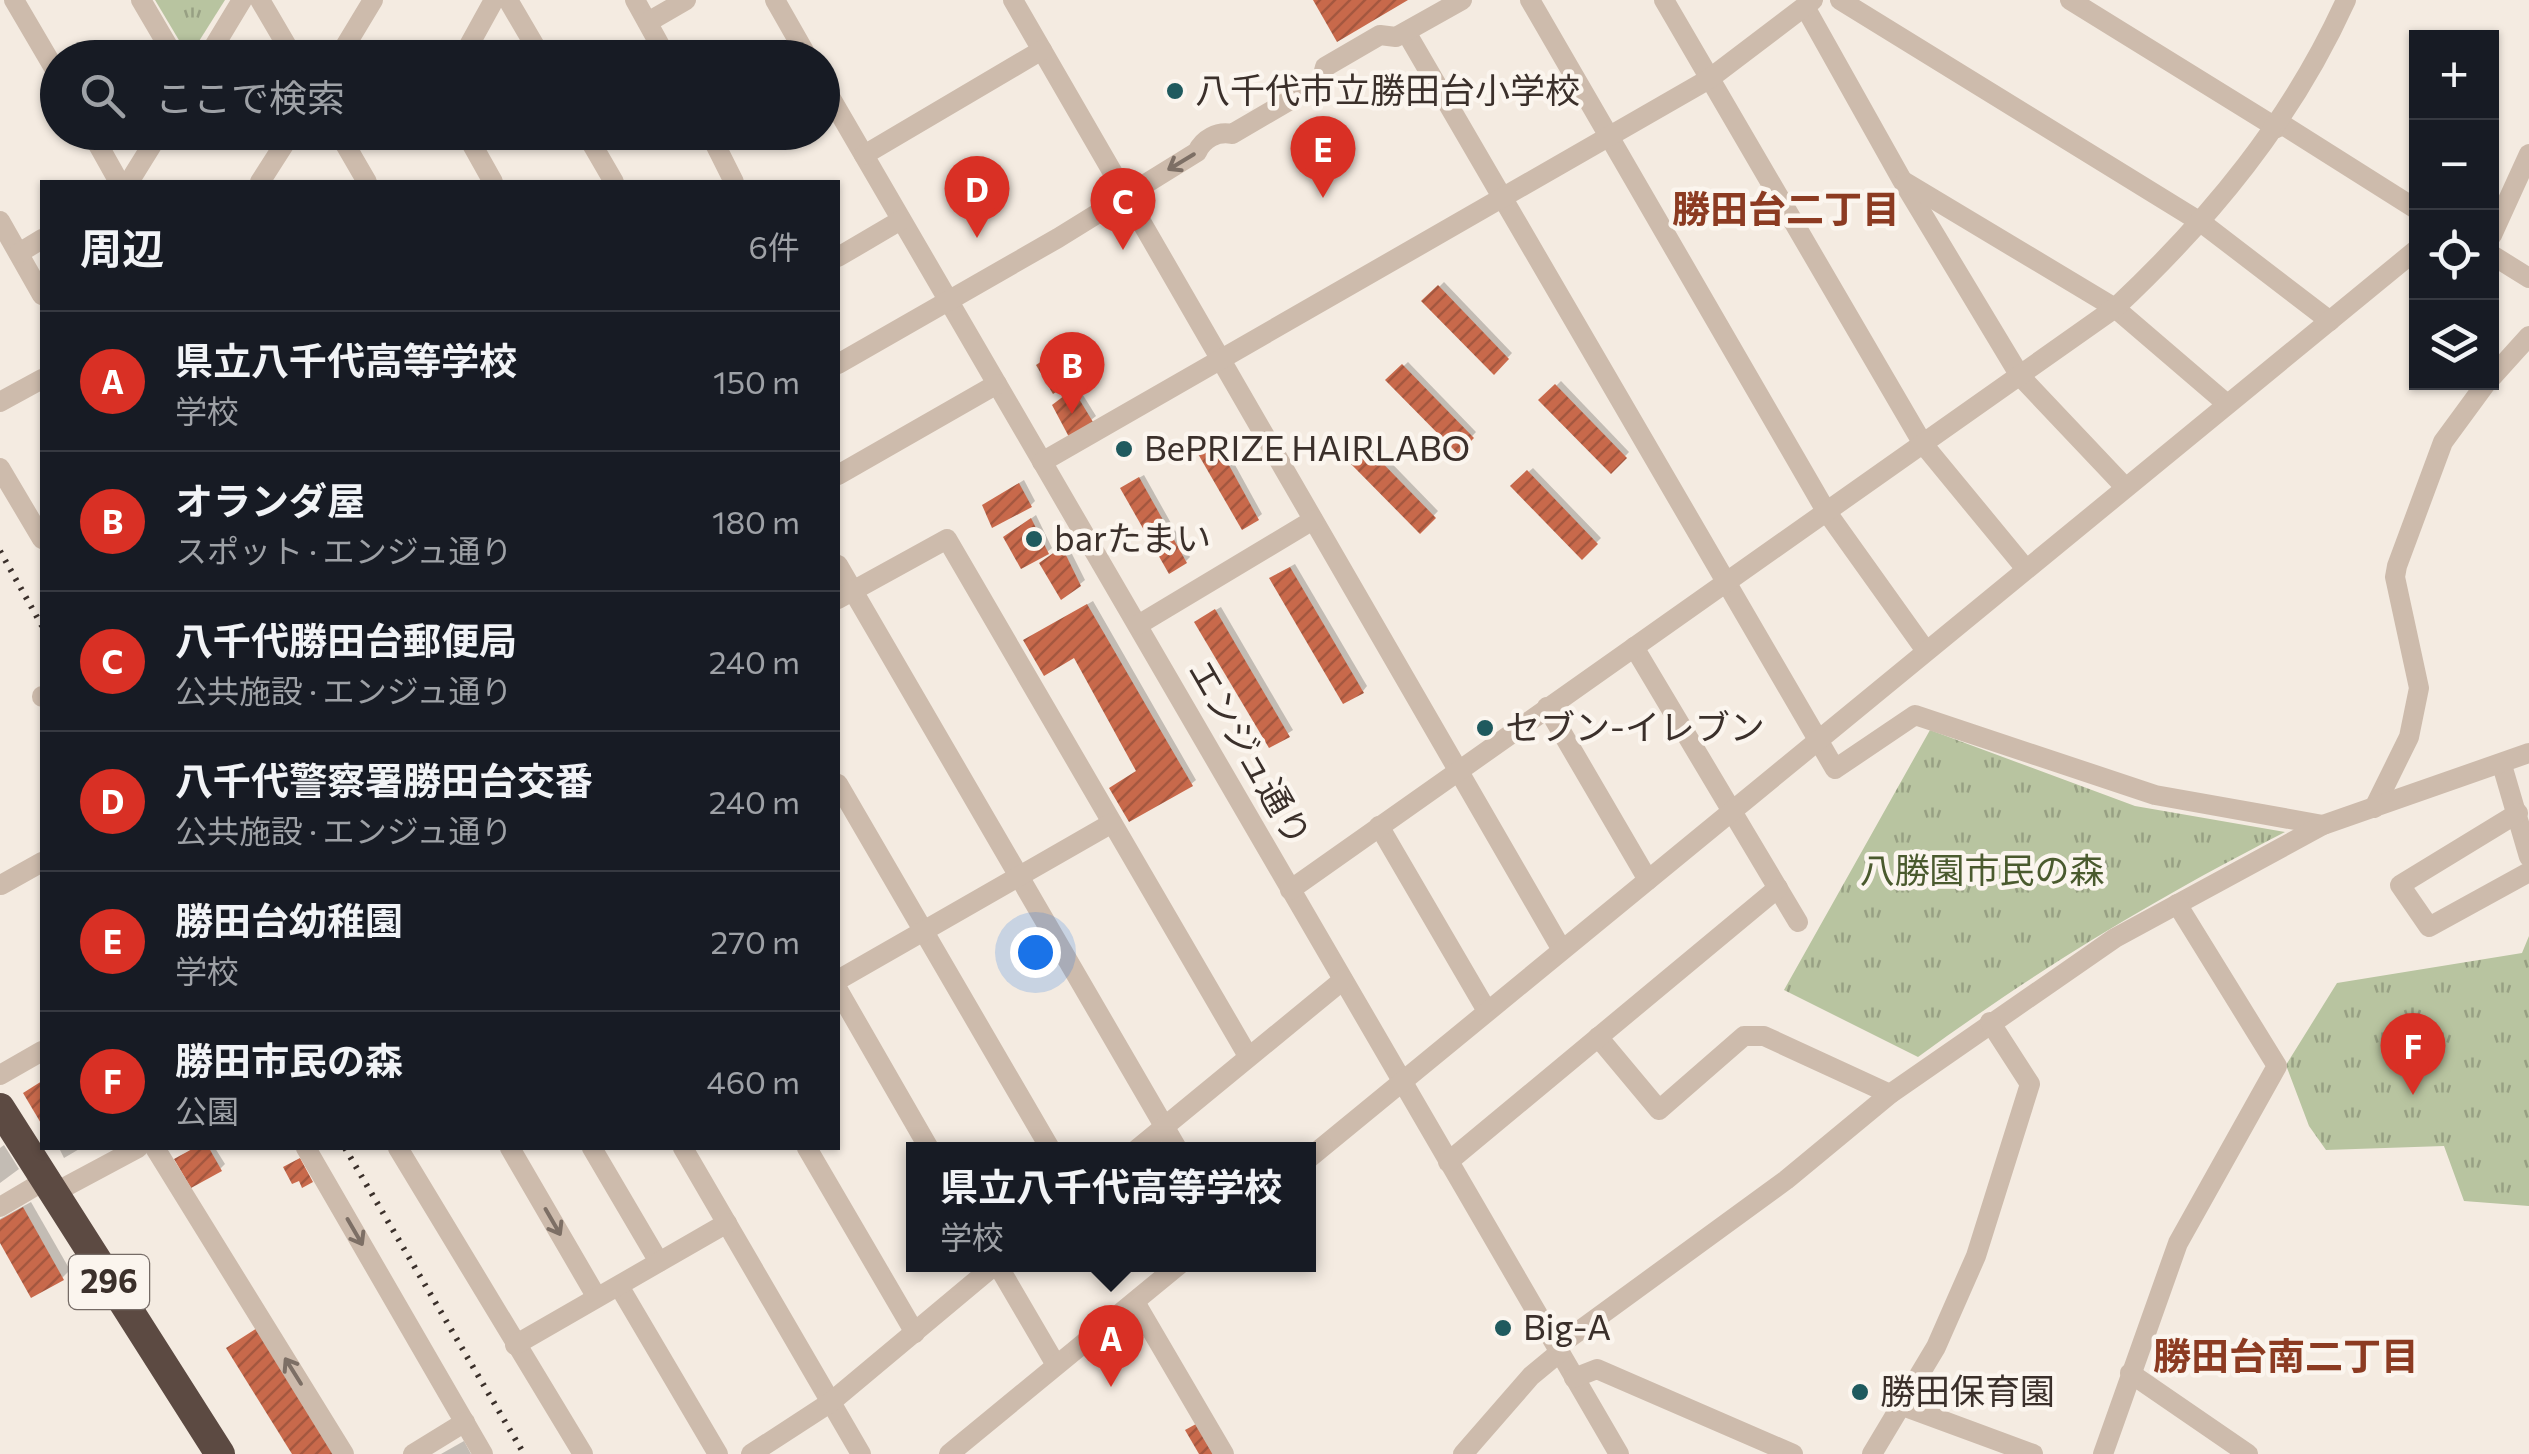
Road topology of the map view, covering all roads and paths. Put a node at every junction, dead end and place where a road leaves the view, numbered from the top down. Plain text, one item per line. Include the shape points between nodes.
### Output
1 (14, 0) edge
2 (141, 0) edge
3 (242, 0) edge
4 (260, 0) edge
5 (373, 0) edge
6 (494, 0) edge
7 (508, 0) edge
8 (635, 0) edge
9 (686, 0) edge
10 (774, 0) edge
11 (1014, 0) edge
12 (1462, 0) edge
13 (1530, 0) edge
14 (1664, 0) edge
15 (1840, 0) edge
16 (2070, 0) edge
17 (2340, 2) edge
18 (1810, 4) edge
19 (648, 22) junction
20 (1406, 32) junction
21 (164, 40) edge
22 (218, 40) edge
23 (283, 40) edge
24 (349, 40) edge
25 (472, 40) edge
26 (531, 40) edge
27 (658, 40) edge
28 (797, 40) edge
29 (40, 44) edge
30 (1042, 50) junction
31 (1709, 79) junction
32 (840, 114) edge
33 (2278, 126) junction
34 (1609, 137) junction
35 (100, 150) edge
36 (149, 150) edge
37 (280, 150) edge
38 (348, 150) edge
39 (475, 150) edge
40 (595, 150) edge
41 (718, 150) edge
42 (2529, 154) edge
43 (864, 155) junction
44 (118, 180) edge
45 (130, 180) edge
46 (261, 180) edge
47 (366, 180) edge
48 (492, 180) edge
49 (613, 180) edge
50 (733, 180) edge
51 (1902, 180) junction
52 (1126, 195) junction
53 (1504, 200) junction
54 (2409, 205) edge
55 (0, 220) edge
56 (902, 220) junction
57 (2499, 220) edge
58 (2202, 223) junction
59 (40, 240) edge
60 (19, 253) junction
61 (840, 256) edge
62 (2409, 256) edge
63 (2499, 260) edge
64 (2529, 278) edge
65 (40, 291) edge
66 (948, 299) junction
67 (2115, 308) junction
68 (2330, 321) junction
69 (2529, 336) edge
70 (1221, 362) junction
71 (840, 363) edge
72 (2499, 369) edge
73 (2020, 376) junction
74 (40, 380) edge
75 (997, 384) junction
76 (2482, 390) edge
77 (0, 402) edge
78 (2227, 404) junction
79 (1922, 444) junction
80 (1042, 462) junction
81 (0, 468) edge
82 (840, 474) edge
83 (2125, 487) junction
84 (1826, 511) junction
85 (1312, 520) junction
86 (40, 536) edge
87 (2026, 569) junction
88 (1726, 583) junction
89 (845, 594) edge
90 (1138, 624) junction
91 (1634, 647) junction
92 (1926, 651) junction
93 (1547, 708) junction
94 (1817, 740) junction
95 (2529, 753) edge
96 (2502, 765) junction
97 (1459, 770) junction
98 (840, 787) edge
99 (2374, 808) junction
100 (1732, 810) junction
101 (2518, 813) junction
102 (1112, 823) junction
103 (2323, 824) junction
104 (1378, 826) junction
105 (2529, 857) edge
106 (40, 863) edge
107 (2529, 872) edge
108 (1018, 877) junction
109 (1648, 880) junction
110 (1, 885) edge
111 (1778, 888) junction
112 (1290, 890) junction
113 (2177, 904) junction
114 (1798, 922) dead end
115 (924, 931) junction
116 (1562, 950) junction
117 (840, 979) edge
118 (1343, 980) junction
119 (840, 993) edge
120 (1487, 1011) junction
121 (1990, 1022) junction
122 (1598, 1037) junction
123 (40, 1051) edge
124 (1248, 1056) junction
125 (0, 1075) edge
126 (1401, 1082) junction
127 (1890, 1094) junction
128 (0, 1108) edge
129 (1164, 1126) junction
130 (925, 1142) edge
131 (1046, 1142) edge
132 (1145, 1142) edge
133 (1173, 1142) edge
134 (133, 1150) edge
135 (156, 1150) edge
136 (307, 1150) edge
137 (399, 1150) edge
138 (511, 1150) edge
139 (593, 1150) edge
140 (684, 1150) edge
141 (808, 1150) edge
142 (1316, 1151) edge
143 (1448, 1162) junction
144 (48, 1187) junction
145 (0, 1207) edge
146 (727, 1224) junction
147 (659, 1262) junction
148 (986, 1272) edge
149 (1001, 1272) edge
150 (1171, 1272) edge
151 (619, 1286) junction
152 (596, 1296) junction
153 (1135, 1302) junction
154 (914, 1333) junction
155 (515, 1344) junction
156 (1558, 1350) junction
157 (1056, 1365) junction
158 (2130, 1373) junction
159 (1574, 1378) junction
160 (832, 1402) junction
161 (1903, 1406) junction
162 (465, 1422) junction
163 (220, 1454) edge
164 (344, 1454) edge
165 (413, 1454) edge
166 (483, 1454) edge
167 (583, 1454) edge
168 (718, 1454) edge
169 (751, 1454) edge
170 (861, 1454) edge
171 (950, 1454) edge
172 (1224, 1454) edge
173 (1463, 1454) edge
174 (1619, 1454) edge
175 (1793, 1454) edge
176 (1872, 1454) edge
177 (2033, 1454) edge
178 (2103, 1454) edge
179 (2248, 1454) edge

1 - 29 street
2 - 21 street
3 - 22 street
4 - 23 street
5 - 24 street
6 - 25 street
7 - 26 street
8 - 19 street
9 - 19 street
10 - 28 street
11 - 30 street
12 - 20 street
13 - 34 street
14 - 31 street
15 - 58 street
16 - 33 street
17 - 33 street
18 - 31 street
18 - 51 street
19 - 27 street
20 -> 52 street via 1380,34 1324,67 1321,82 1232,134 1201,143
20 - 53 street
30 - 43 street
30 - 52 street
31 - 34 street
31 - 79 street
32 - 43 street, エンジュ通り
33 - 54 street
33 - 58 street
34 - 53 street
34 - 84 street
35 - 44 street
36 - 45 street
37 - 46 street
38 - 47 street
39 - 48 street
40 - 49 street
41 - 50 street
42 - 57 street
43 - 56 street, エンジュ通り
51 - 67 street
51 - 73 street
52 - 66 street
52 - 70 street
53 - 70 street
53 - 88 street
55 - 60 street
56 - 61 street
56 - 66 street, エンジュ通り
58 - 67 street
58 - 68 street
59 - 60 street
60 - 65 street
62 - 68 street
63 - 64 street
66 - 71 street
66 - 75 street, エンジュ通り
67 - 73 street
67 - 78 street
68 - 78 street
69 - 72 street
70 - 80 street
70 - 85 street
73 - 79 street
73 - 83 street
74 - 77 street
75 - 80 street, エンジュ通り
75 - 82 street
76 - 99 street via 2444,442 2395,577 2420,688 2409,737
78 - 83 street
79 - 84 street
79 - 87 street
80 - 90 street, エンジュ通り
81 - 86 street
83 - 87 street
84 - 88 street
84 - 92 street
85 - 90 street
85 - 97 street
87 - 92 street
88 - 91 street
88 - 94 street
89 - 102 street via 947,539
89 - 108 street
90 - 112 street, エンジュ通り
91 - 93 street
91 - 100 street
92 - 94 street
93 - 97 street
93 - 109 street
94 - 100 street
94 - 103 street via 1835,769 1915,715 2154,795
95 - 96 street
96 - 99 street
96 - 101 street
97 - 104 street
97 - 116 street
98 - 115 street
99 - 103 street
100 - 109 street
100 - 111 street
101 - 105 street
101 - 107 street via 2400,885 2428,927
102 - 108 street
102 - 124 street
103 - 113 street
104 - 112 street
104 - 120 street
106 - 110 street
108 - 115 street
108 - 129 street
109 - 116 street
111 - 114 street
111 - 122 street
112 - 118 street, エンジュ通り
113 - 121 street
113 - 158 street via 2277,1066 2178,1243
115 - 117 street
115 - 131 street
116 - 120 street
118 - 124 street
118 - 126 street, エンジュ通り
119 - 130 street
120 - 126 street
121 - 127 street
121 - 161 street via 2030,1084 1976,1256
122 - 127 street via 1659,1110 1744,1036 1764,1036
122 - 143 street
123 - 125 street
124 - 129 street
126 - 142 street
126 - 143 street, エンジュ通り
127 - 156 street
128 - 144 highway, 296
129 - 132 street
129 - 133 street
134 - 144 street
164 -> 135 street
136 -> 162 street
137 - 155 street
138 -> 152 street
139 - 147 street
140 - 146 street
141 - 154 street
143 - 156 street, エンジュ通り
144 - 145 street
144 - 163 highway, 296
146 - 147 street
146 - 160 street
147 - 151 street
148 - 154 street
149 - 157 street
150 - 153 street
151 - 152 street
151 - 168 street
152 - 155 street
153 - 157 street
153 - 172 street
154 - 160 street
155 - 167 street
156 - 159 street, エンジュ通り
156 - 173 street
157 - 171 street
158 - 178 street
158 - 179 street
159 - 174 street, エンジュ通り
159 - 175 street via 1597,1369
160 - 169 street
160 - 170 street
161 - 176 street
161 - 177 street
162 - 165 street
162 - 166 street

